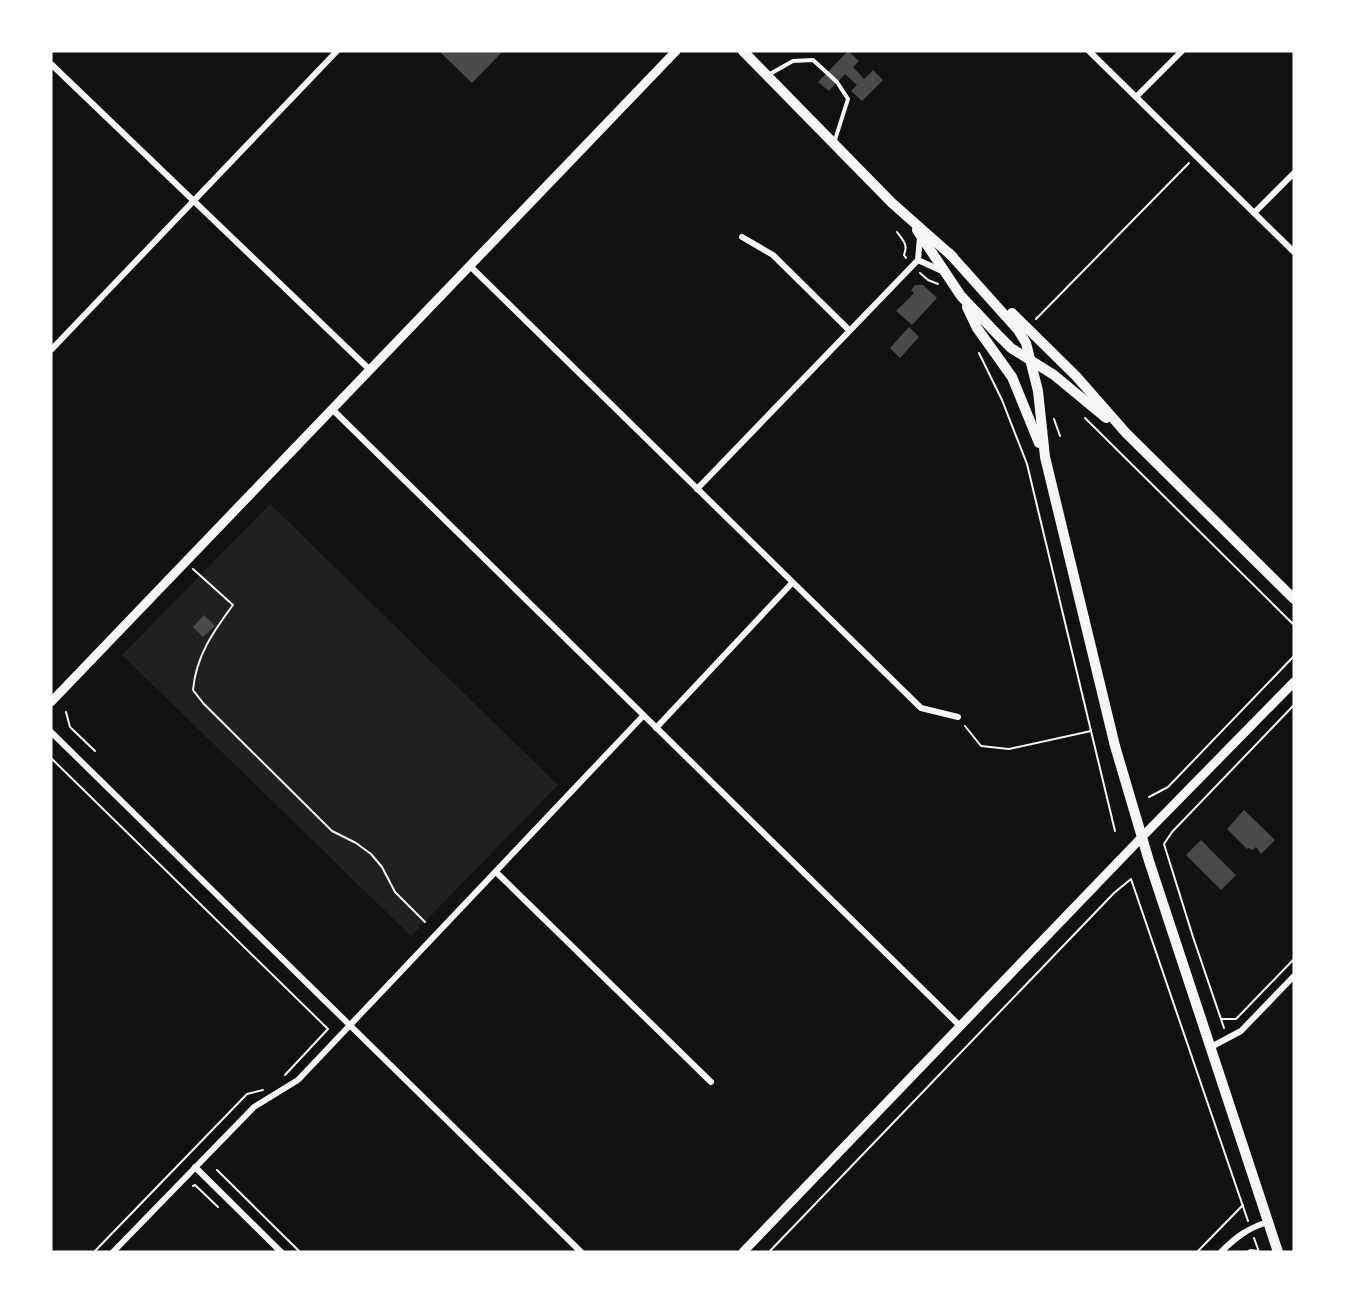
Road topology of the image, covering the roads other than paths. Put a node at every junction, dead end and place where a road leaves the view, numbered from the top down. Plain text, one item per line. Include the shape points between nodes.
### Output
1 (337, 51) edge
2 (676, 51) edge
3 (743, 51) edge
4 (1089, 51) edge
5 (1182, 51) edge
6 (51, 64) edge
7 (767, 76) junction
8 (1136, 98) junction
9 (834, 144) junction
10 (1294, 173) edge
11 (193, 201) junction
12 (1254, 213) junction
13 (913, 223) junction
14 (920, 235) junction
15 (742, 237) dead end
16 (1294, 252) edge
17 (949, 253) junction
18 (918, 260) junction
19 (470, 266) junction
20 (945, 272) junction
21 (961, 296) junction
22 (849, 330) junction
23 (51, 350) edge
24 (1030, 360) junction
25 (369, 369) junction
26 (332, 409) junction
27 (1125, 433) junction
28 (1045, 458) junction
29 (697, 489) junction
30 (792, 584) junction
31 (1294, 598) edge
32 (1294, 682) edge
33 (51, 702) edge
34 (643, 716) junction
35 (958, 717) road end
36 (656, 728) junction
37 (51, 732) edge
38 (1142, 837) junction
39 (496, 872) junction
40 (1294, 976) edge
41 (351, 1025) junction
42 (961, 1027) junction
43 (1211, 1047) junction
44 (711, 1083) dead end
45 (195, 1167) junction
46 (1268, 1222) junction
47 (113, 1252) edge
48 (281, 1252) edge
49 (581, 1252) edge
50 (743, 1252) edge
51 (1221, 1252) edge
52 (1278, 1252) edge

1 - 11 street
2 - 19 street
3 - 7 main road
4 - 8 street
5 - 8 street
6 - 11 street
7 - 9 main road
7 - 9 lane via 794,61 813,60 837,82 848,99
8 - 12 street
9 - 13 main road
10 - 12 street
11 - 23 street
11 - 25 street
12 - 16 street
13 - 14 main road
13 - 17 main road
14 - 18 street
14 - 20 main road
15 - 22 street via 773,255
17 - 24 main road via 1018,330
17 - 27 main road via 1076,376
18 - 20 street
18 - 22 street
19 - 25 street
19 - 29 street
20 - 21 main road
21 - 24 main road via 1011,348
21 - 28 main road via 977,328 1012,377
22 - 29 street
24 - 27 main road
24 - 28 main road via 1038,391
25 - 26 street
26 - 33 street
26 - 34 street
27 - 31 main road
28 - 38 main road via 1115,746
29 - 30 street
30 - 35 street via 921,708
30 - 36 street
32 - 38 street
34 - 36 street
34 - 39 street
36 - 42 street
37 - 41 street
38 - 42 street
38 - 43 main road
39 - 41 street
39 - 44 street
40 - 43 street via 1241,1030
41 - 45 street via 297,1080 254,1107
41 - 49 street
42 - 50 street
43 - 46 main road
45 - 47 street
45 - 48 street
46 - 51 street via 1251,1227
46 - 52 main road

